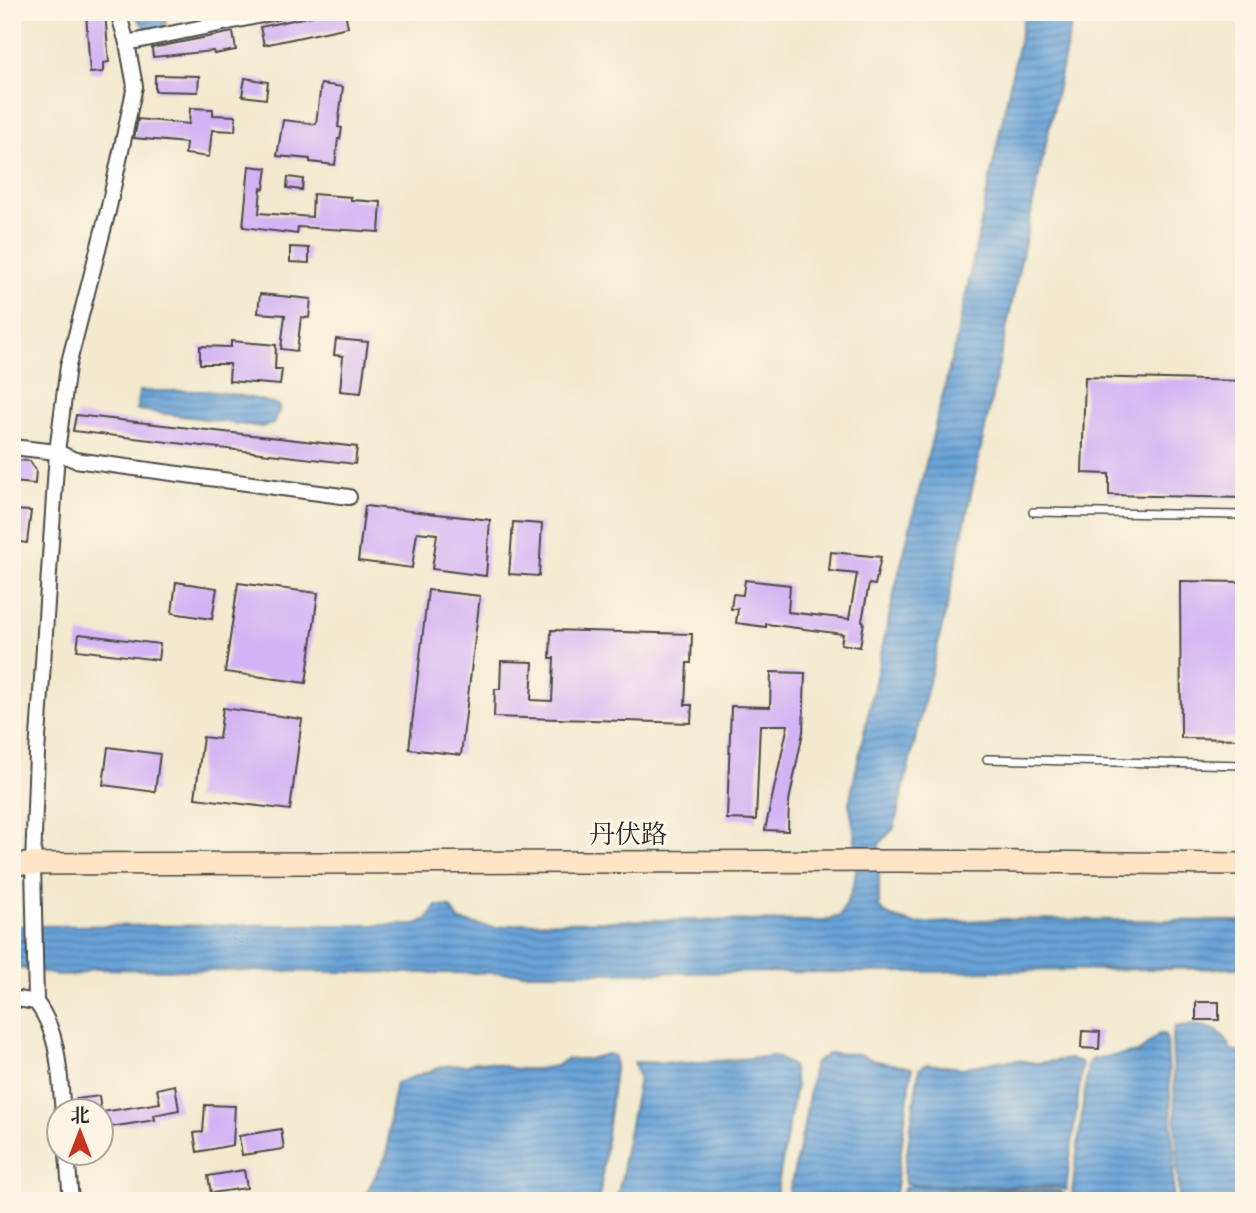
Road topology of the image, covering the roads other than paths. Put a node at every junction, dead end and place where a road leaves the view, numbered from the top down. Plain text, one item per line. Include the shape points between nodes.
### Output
1 (118, 12) edge
2 (276, 12) edge
3 (127, 43) junction
4 (12, 447) edge
5 (57, 452) junction
6 (349, 497) dead end
7 (1033, 512) dead end
8 (1244, 514) edge
9 (987, 759) dead end
10 (1244, 765) edge
11 (22, 864) edge
12 (1244, 864) edge
13 (12, 998) edge
14 (36, 1002) junction
15 (62, 1098) edge
16 (68, 1168) edge
17 (71, 1201) edge

1 - 3 street
2 - 3 street
3 - 5 street via 135,86 68,366
4 - 5 street
5 - 6 street via 75,460
5 - 11 street via 37,753
7 - 8 lane
9 - 10 lane
11 - 12 main road, 丹伏路
11 - 14 street via 35,909
13 - 14 street
14 - 15 street via 57,1044
16 - 17 street

